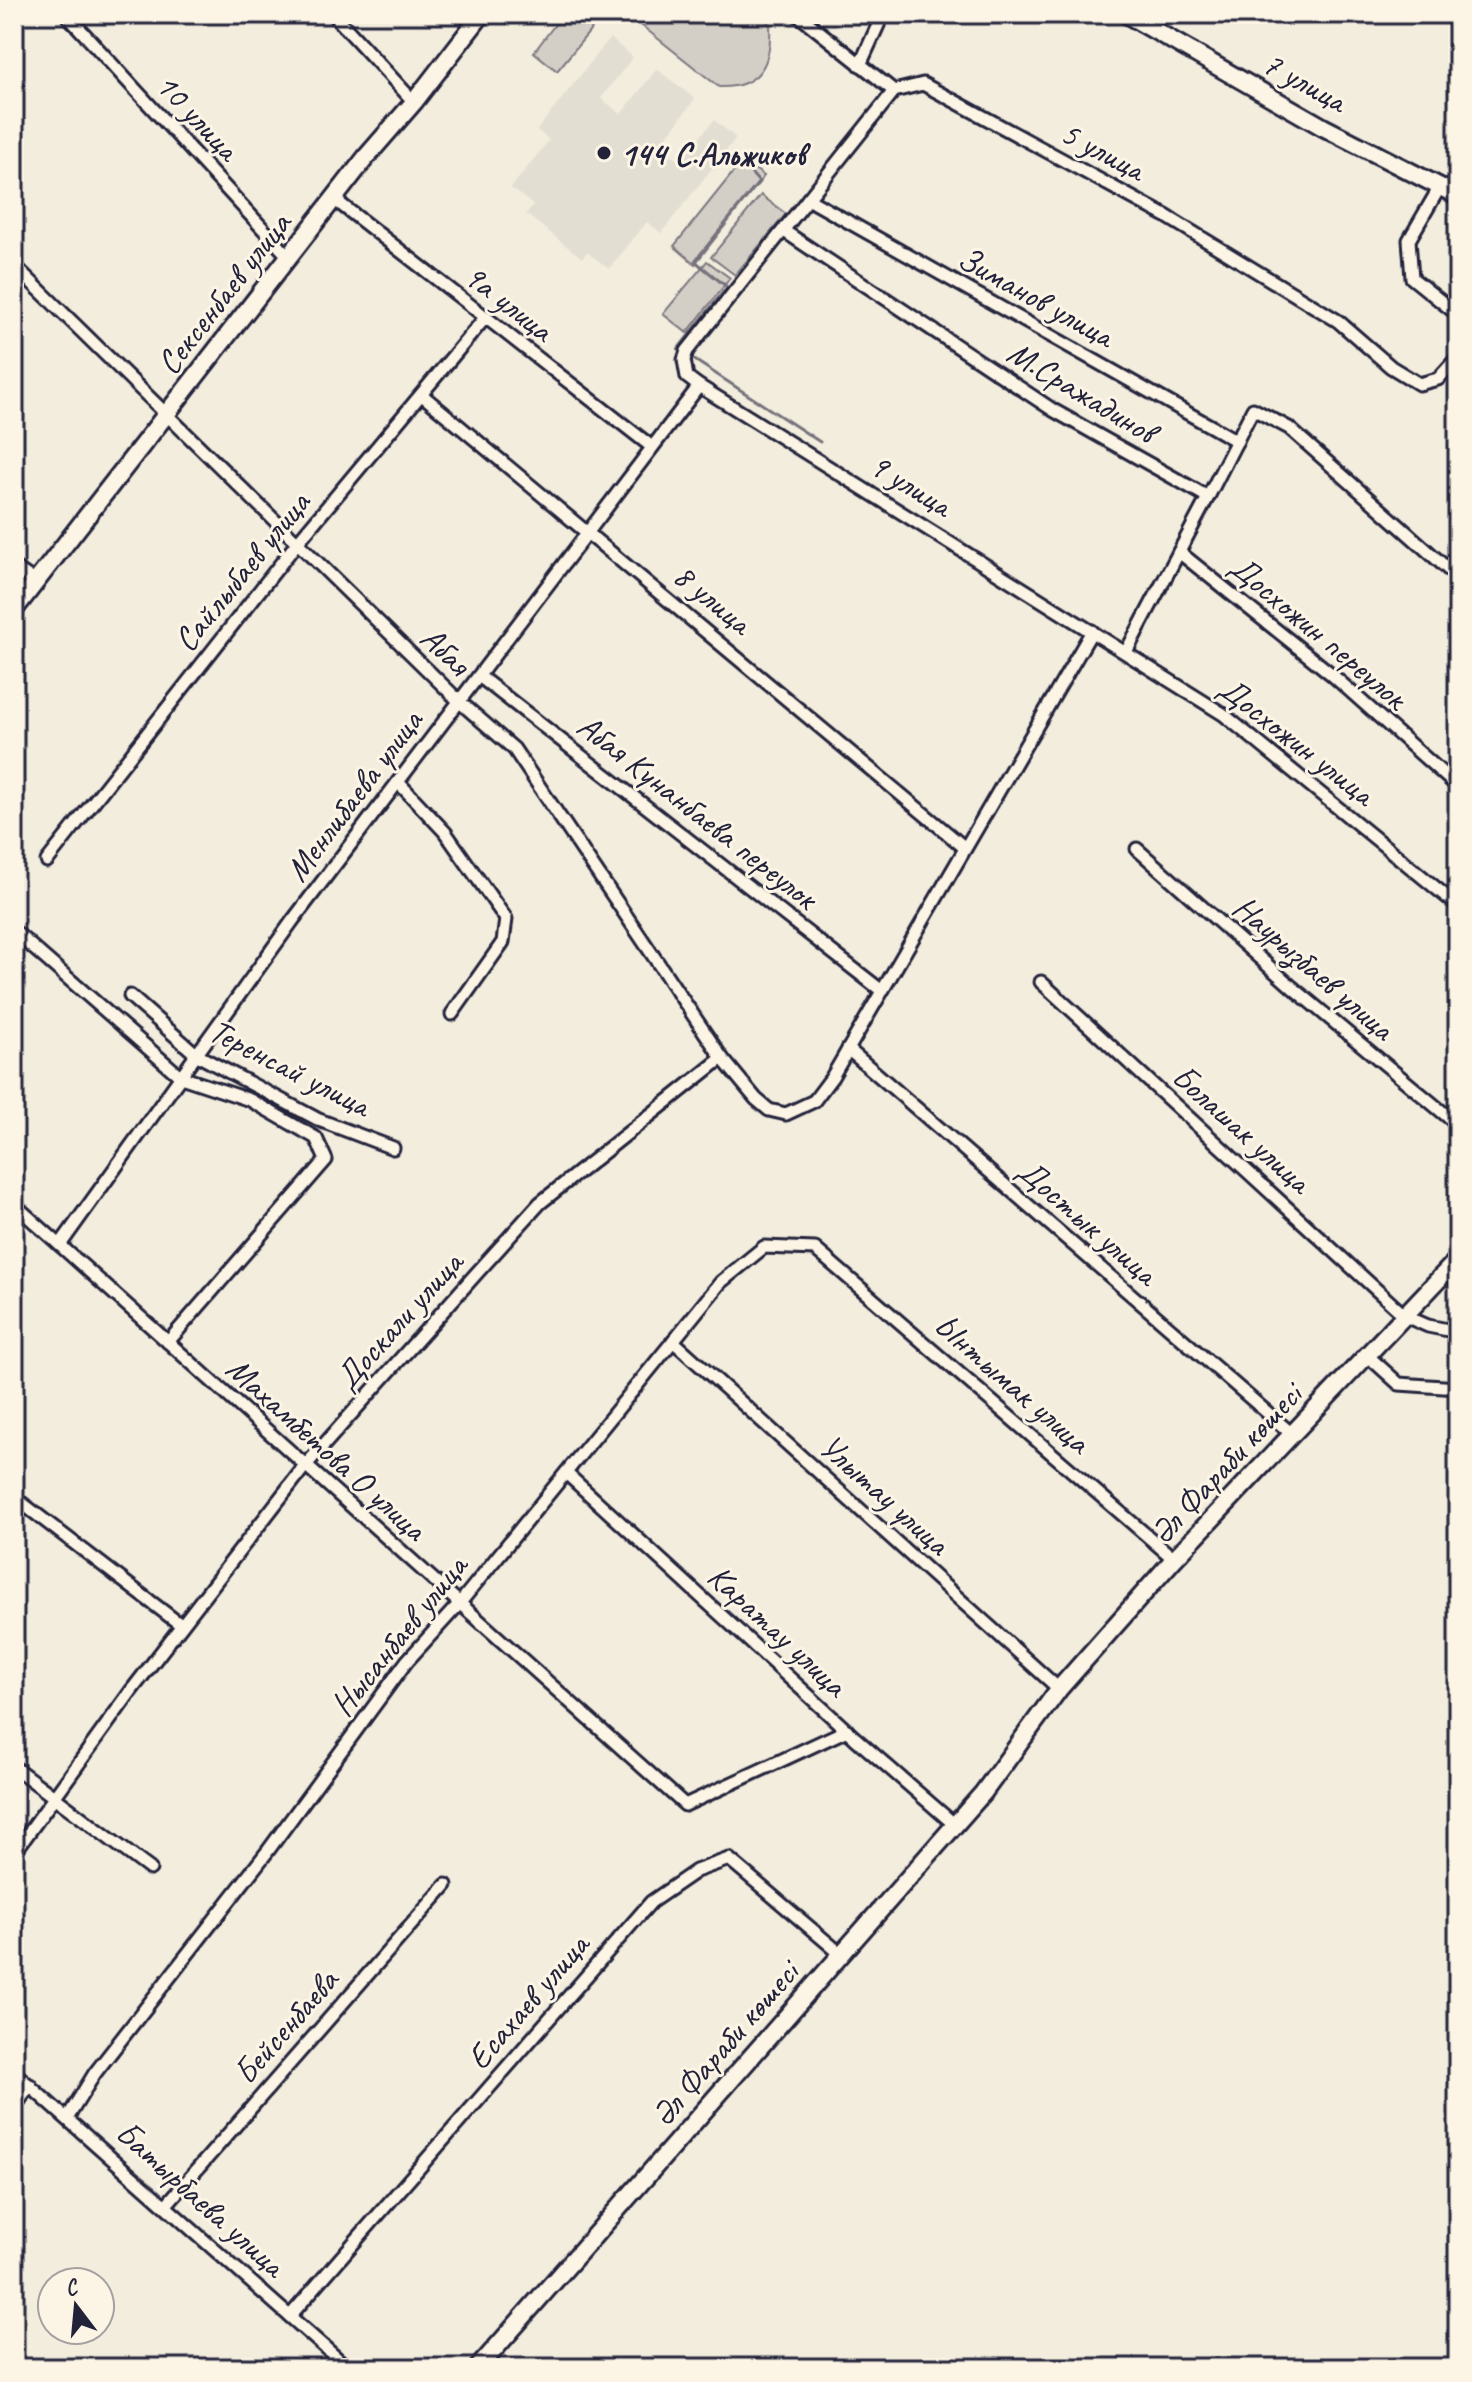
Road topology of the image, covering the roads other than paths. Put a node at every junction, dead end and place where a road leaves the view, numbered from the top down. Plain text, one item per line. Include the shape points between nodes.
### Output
1 (66, 14) edge
2 (333, 14) edge
3 (482, 14) edge
4 (797, 14) edge
5 (883, 14) edge
6 (1126, 14) edge
7 (860, 65) junction
8 (894, 91) junction
9 (414, 102) junction
10 (1441, 185) junction
11 (1458, 196) edge
12 (334, 199) junction
13 (808, 199) junction
14 (784, 231) junction
15 (289, 257) junction
16 (14, 265) edge
17 (1458, 315) edge
18 (484, 319) junction
19 (1458, 357) edge
20 (699, 386) junction
21 (422, 395) junction
22 (168, 414) junction
23 (1237, 441) junction
24 (652, 447) junction
25 (1208, 497) junction
26 (588, 531) junction
27 (297, 543) junction
28 (1179, 552) junction
29 (14, 567) edge
30 (1458, 578) edge
31 (36, 582) junction
32 (14, 610) edge
33 (1092, 631) junction
34 (1126, 652) junction
35 (479, 676) junction
36 (460, 702) junction
37 (398, 782) junction
38 (1458, 787) edge
39 (965, 848) junction
40 (1137, 849) dead end
41 (47, 861) dead end
42 (1458, 906) edge
43 (14, 931) edge
44 (1041, 982) dead end
45 (882, 991) junction
46 (130, 996) dead end
47 (452, 1014) dead end
48 (848, 1049) junction
49 (197, 1055) junction
50 (722, 1058) junction
51 (181, 1077) junction
52 (1458, 1125) edge
53 (393, 1148) dead end
54 (14, 1204) edge
55 (60, 1245) junction
56 (815, 1249) joint
57 (1458, 1259) edge
58 (1405, 1316) junction
59 (1458, 1332) edge
60 (673, 1341) junction
61 (168, 1342) junction
62 (1368, 1356) junction
63 (1458, 1388) edge
64 (1293, 1435) junction
65 (305, 1466) junction
66 (566, 1473) junction
67 (14, 1497) edge
68 (1174, 1559) junction
69 (459, 1604) junction
70 (181, 1625) junction
71 (1059, 1689) junction
72 (847, 1730) junction
73 (14, 1767) edge
74 (52, 1796) junction
75 (955, 1825) junction
76 (14, 1853) edge
77 (150, 1869) dead end
78 (446, 1885) dead end
79 (842, 1955) junction
80 (14, 2072) edge
81 (30, 2085) junction
82 (14, 2108) edge
83 (68, 2117) junction
84 (166, 2205) junction
85 (290, 2316) junction
86 (348, 2368) edge
87 (478, 2368) edge

1 - 15 street, 10 улица
2 - 9 street
3 - 9 street, Сексенбаев улица
4 - 7 street
5 - 7 street
6 - 10 street, 7 улица via 1323,127
7 - 8 street
8 - 13 street
8 - 19 street, 5 улица via 923,84 1166,216 1338,321 1419,384 1438,379
9 - 12 street, Сексенбаев улица
10 - 11 street, 7 улица
10 - 17 street via 1409,240 1412,278
12 - 15 street, Сексенбаев улица
12 - 18 street, 9а улица
13 - 14 street
13 - 23 street, Зиманов улица
14 - 20 street via 687,351 684,369
14 - 25 street, М.Сражадинов via 1029,395
15 - 22 street, Сексенбаев улица
16 - 22 street, Абая
18 - 21 street, Сайлыбаев улица
18 - 24 street, 9а улица
20 - 24 street, Менлибаева улица
20 - 33 street, 9 улица
21 - 26 street, 8 улица
21 - 27 street, Сайлыбаев улица
22 - 27 street, Абая
22 - 31 street, Сексенбаев улица
23 - 25 street
23 - 30 street via 1253,409 1289,428
24 - 26 street, Менлибаева улица
25 - 28 street
26 - 35 street, Менлибаева улица
26 - 39 street, 8 улица
27 - 36 street, Абая
27 - 41 street, Сайлыбаев улица
28 - 34 street
28 - 38 street, Досхожин переулок via 1330,673
29 - 31 street
31 - 32 street, Сексенбаев улица
33 - 34 street, Досхожин улица
33 - 39 street
34 - 42 street, Досхожин улица via 1223,714
35 - 36 street, Менлибаева улица
35 - 45 street, Абая Кунанбаева переулок
36 - 37 street, Менлибаева улица
36 - 50 street, Абая via 514,749
37 - 47 street via 445,832 506,919 503,942
37 - 49 street, Менлибаева улица
39 - 45 street
40 - 52 street, Наурызбаев улица
43 - 51 street, Теренсай улица
44 - 58 street, Болашак улица
45 - 48 street
46 - 49 street, Теренсай улица
48 - 50 street, Абая via 814,1101 786,1114 769,1110 756,1099
48 - 64 street, Достык улица
49 - 51 street, Менлибаева улица
49 - 53 street, Теренсай улица via 319,1120
50 - 65 street, Доскали улица via 540,1203
51 - 55 street, Менлибаева улица
51 - 61 street via 250,1100 316,1138 326,1160
54 - 55 street, Махамбетова О улица
55 - 61 street, Махамбетова О улица
56 - 60 street, Нысанбаев улица via 764,1247 721,1282
56 - 68 street, Ынтымак улица
57 - 58 street, Әл Фараби көшесі
58 - 59 street
58 - 62 street, Әл Фараби көшесі
60 - 66 street, Нысанбаев улица
60 - 71 street, Улытау улица
61 - 65 street, Махамбетова О улица
62 - 63 street via 1399,1384
62 - 64 street, Әл Фараби көшесі
64 - 68 street, Әл Фараби көшесі
65 - 69 street, Махамбетова О улица
65 - 70 street, Доскали улица
66 - 69 street, Нысанбаев улица
66 - 72 street, Каратау улица
67 - 70 street
68 - 71 street, Әл Фараби көшесі
69 - 72 street, Махамбетова О улица via 685,1805
69 - 83 street, Нысанбаев улица via 407,1661 95,2073
70 - 74 street, Доскали улица
71 - 75 street, Әл Фараби көшесі
72 - 75 street, Каратау улица
73 - 74 street
74 - 76 street, Доскали улица
74 - 77 street
75 - 79 street, Әл Фараби көшесі
78 - 84 street, Бейсенбаева
79 - 85 street, Есахаев улица via 729,1859 696,1871 651,1902
79 - 87 street, Әл Фараби көшесі
80 - 81 street, Батырбаева улица
81 - 82 street
81 - 83 street, Батырбаева улица
83 - 84 street, Батырбаева улица
84 - 85 street, Батырбаева улица
85 - 86 street, Батырбаева улица

